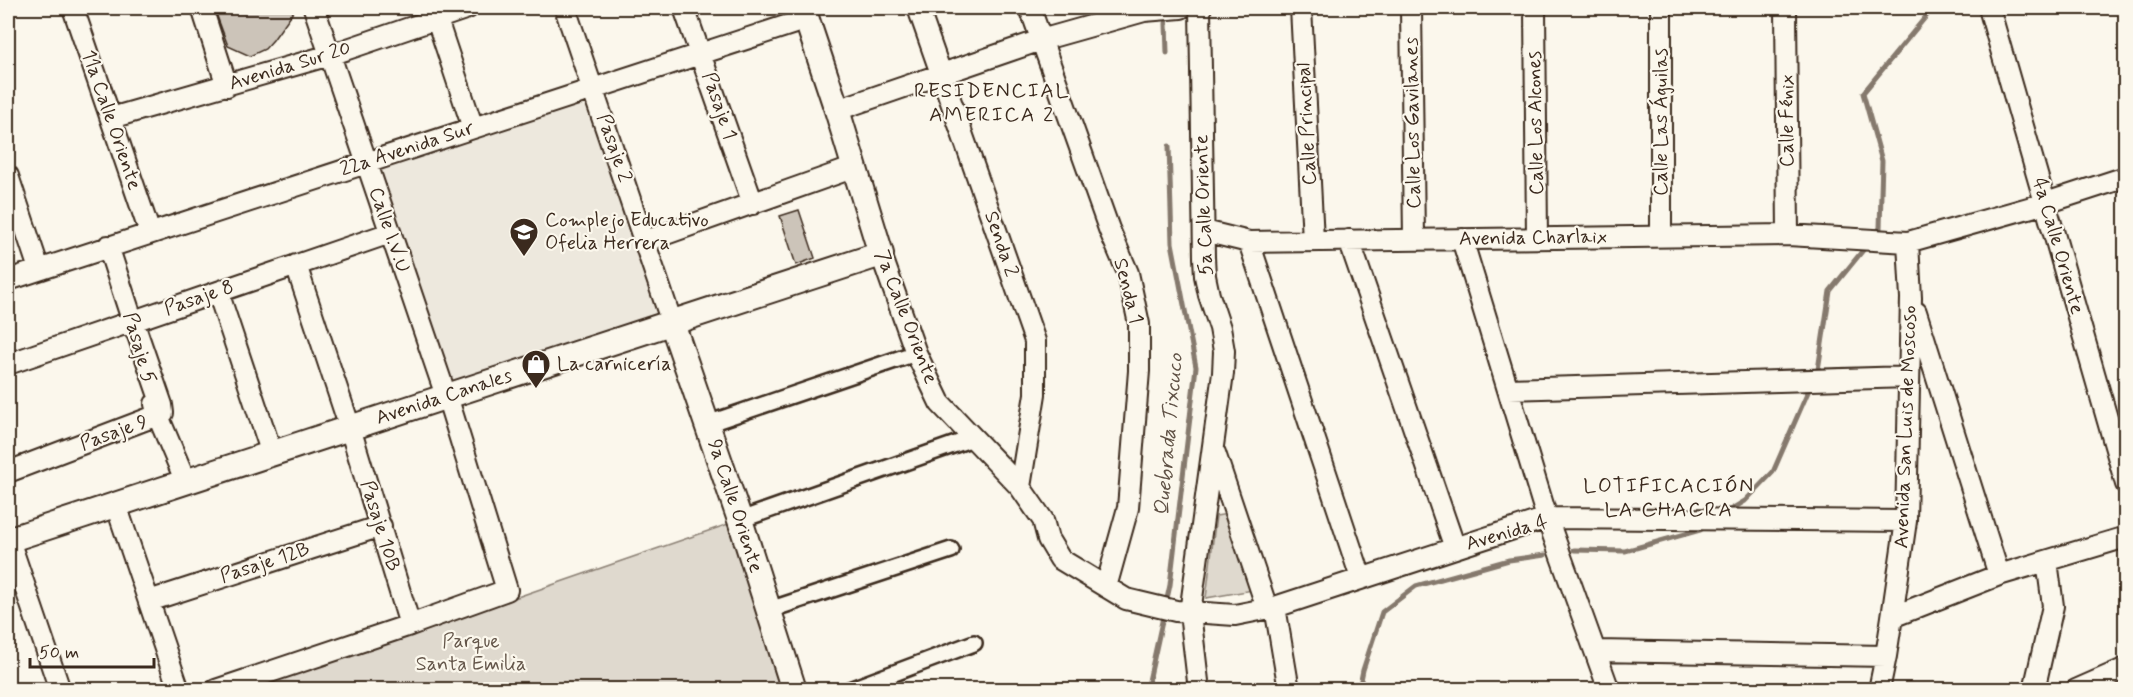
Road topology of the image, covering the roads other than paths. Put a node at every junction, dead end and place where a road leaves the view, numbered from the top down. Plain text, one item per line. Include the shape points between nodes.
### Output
1 (73, 8) edge
2 (202, 8) edge
3 (314, 8) edge
4 (468, 8) edge
5 (565, 8) edge
6 (684, 8) edge
7 (918, 8) edge
8 (1030, 8) edge
9 (1181, 8) edge
10 (1200, 8) edge
11 (1301, 8) edge
12 (1411, 8) edge
13 (1535, 8) edge
14 (1661, 8) edge
15 (1786, 8) edge
16 (1989, 8) edge
17 (1143, 10) edge
18 (435, 13) edge
19 (805, 13) edge
20 (1041, 40) junction
21 (700, 54) junction
22 (330, 55) junction
23 (941, 74) junction
24 (227, 86) junction
25 (593, 89) junction
26 (837, 110) junction
27 (111, 118) junction
28 (473, 128) junction
29 (366, 162) junction
30 (855, 168) junction
31 (8, 176) edge
32 (2126, 177) edge
33 (2046, 203) junction
34 (753, 204) junction
35 (1204, 231) junction
36 (150, 232) junction
37 (390, 233) junction
38 (1788, 235) junction
39 (1661, 236) junction
40 (1537, 238) junction
41 (1414, 239) junction
42 (1462, 239) junction
43 (1313, 240) junction
44 (1349, 240) junction
45 (646, 241) junction
46 (1249, 242) junction
47 (1908, 242) junction
48 (108, 246) junction
49 (881, 254) junction
50 (296, 265) junction
51 (39, 269) junction
52 (8, 280) edge
53 (218, 292) junction
54 (1911, 298) junction
55 (133, 321) junction
56 (672, 323) junction
57 (916, 353) junction
58 (8, 364) edge
59 (1909, 377) junction
60 (1508, 389) junction
61 (444, 390) junction
62 (158, 416) junction
63 (707, 424) junction
64 (350, 428) junction
65 (973, 438) junction
66 (1213, 448) junction
67 (272, 454) junction
68 (8, 472) edge
69 (186, 482) junction
70 (2126, 484) edge
71 (1020, 487) junction
72 (116, 505) junction
73 (1547, 518) junction
74 (740, 520) junction
75 (1906, 521) junction
76 (381, 526) junction
77 (2126, 537) edge
78 (8, 540) edge
79 (951, 550) dead end
80 (1448, 550) junction
81 (2047, 561) junction
82 (1999, 575) junction
83 (1361, 578) junction
84 (1106, 587) junction
85 (149, 601) junction
86 (1271, 608) junction
87 (769, 610) junction
88 (1174, 610) junction
89 (1892, 617) junction
90 (410, 625) junction
91 (974, 643) dead end
92 (1596, 651) junction
93 (1886, 656) junction
94 (2126, 668) edge
95 (60, 690) edge
96 (179, 690) edge
97 (216, 690) edge
98 (794, 690) edge
99 (849, 690) edge
100 (1199, 690) edge
101 (1289, 690) edge
102 (1609, 690) edge
103 (1879, 690) edge
104 (2034, 690) edge
105 (2076, 690) edge

1 - 27 street, 11a Calle Oriente
2 - 24 street
3 - 22 street, Calle I.V.U
4 - 18 street, Avenida Sur 20
5 - 25 street, Pasaje 2
6 - 21 street, Pasaje 1
7 - 23 street, Senda 2
8 - 20 street, Senda 1
9 - 17 street
10 - 35 street, 5a Calle Oriente
11 - 43 street, Calle Principal
12 - 41 street, Calle Los Gavilanes
13 - 40 street, Calle Los Alcones
14 - 39 street, Calle Las Águilas
15 - 38 street, Calle Fénix
16 - 33 street, 4a Calle Oriente
17 - 20 street
18 - 22 street, Avenida Sur 20
18 - 28 street
19 - 21 street, 22a Avenida Sur
19 - 26 street, 7a Calle Oriente
20 - 23 street
20 - 84 street, Senda 1 via 1128,273 1139,324 1128,508
21 - 25 street, 22a Avenida Sur
21 - 34 street, Pasaje 1
22 - 24 street, Avenida Sur 20
22 - 29 street, Calle I.V.U
23 - 26 street
23 - 71 street, Senda 2 via 1035,341 1035,394
24 - 27 street, Avenida Sur 20
25 - 28 street, 22a Avenida Sur
25 - 45 street, Pasaje 2
26 - 30 street, 7a Calle Oriente
27 - 36 street, 11a Calle Oriente
28 - 29 street, 22a Avenida Sur
29 - 36 street, 22a Avenida Sur
29 - 37 street, Calle I.V.U
30 - 34 street
30 - 49 street, 7a Calle Oriente
31 - 51 street
32 - 33 street, Avenida Charlaix
33 - 47 street, Avenida Charlaix
33 - 70 street, 4a Calle Oriente
34 - 45 street
35 - 46 street, Avenida Charlaix
35 - 66 street, 5a Calle Oriente via 1205,276 1224,351
36 - 48 street, 22a Avenida Sur
37 - 50 street, Pasaje 8
37 - 61 street, Calle I.V.U
38 - 39 street, Avenida Charlaix
38 - 47 street, Avenida Charlaix
39 - 40 street, Avenida Charlaix
40 - 42 street, Avenida Charlaix
41 - 42 street, Avenida Charlaix
41 - 44 street, Avenida Charlaix
42 - 60 street
43 - 44 street, Avenida Charlaix
43 - 46 street, Avenida Charlaix
44 - 80 street
45 - 56 street, Pasaje 2
46 - 83 street
47 - 54 street, Avenida San Luis de Moscoso
48 - 51 street, 22a Avenida Sur
48 - 55 street, Pasaje 5
49 - 56 street, Avenida Canales
49 - 57 street, 7a Calle Oriente
50 - 53 street, Pasaje 8
50 - 64 street, Pasaje 10B
51 - 52 street, 22a Avenida Sur
53 - 55 street, Pasaje 8
53 - 67 street
54 - 59 street, Avenida San Luis de Moscoso
54 - 82 street
55 - 58 street, Pasaje 8
55 - 62 street, Pasaje 5
56 - 61 street, Avenida Canales
56 - 63 street, 9a Calle Oriente
57 - 63 street
57 - 65 street, 7a Calle Oriente via 940,403
59 - 60 street
59 - 75 street, Avenida San Luis de Moscoso
60 - 73 street
61 - 64 street, Avenida Canales
61 - 90 street, Calle I.V.U via 507,590
62 - 68 street, Pasaje 9
62 - 69 street, Pasaje 5
63 - 74 street, 9a Calle Oriente
64 - 67 street, Avenida Canales
64 - 76 street, Pasaje 10B
65 - 71 street, 7a Calle Oriente
65 - 74 street
66 - 86 street
66 - 88 street, 5a Calle Oriente
67 - 69 street, Avenida Canales
69 - 72 street, Avenida Canales
71 - 84 street, 7a Calle Oriente via 1043,520 1048,539 1060,559
72 - 78 street, Avenida Canales
72 - 85 street
73 - 75 street, Avenida 4
73 - 80 street, Avenida 4
73 - 92 street
74 - 87 street, 9a Calle Oriente
75 - 89 street, Avenida San Luis de Moscoso
76 - 85 street, Pasaje 12B
76 - 90 street, Pasaje 10B
77 - 81 street
78 - 95 street
79 - 87 street
80 - 83 street, Avenida 4
81 - 82 street
81 - 104 street via 2053,606
82 - 89 street
83 - 86 street, Avenida 4
84 - 88 street, 7a Calle Oriente via 1126,599
85 - 96 street
86 - 88 street, Avenida 4 via 1235,615
86 - 101 street
87 - 98 street, 9a Calle Oriente
88 - 100 street, 5a Calle Oriente
89 - 93 street, Avenida San Luis de Moscoso
90 - 97 street
91 - 99 street
92 - 93 street
92 - 102 street
93 - 103 street, Avenida San Luis de Moscoso
94 - 105 street

